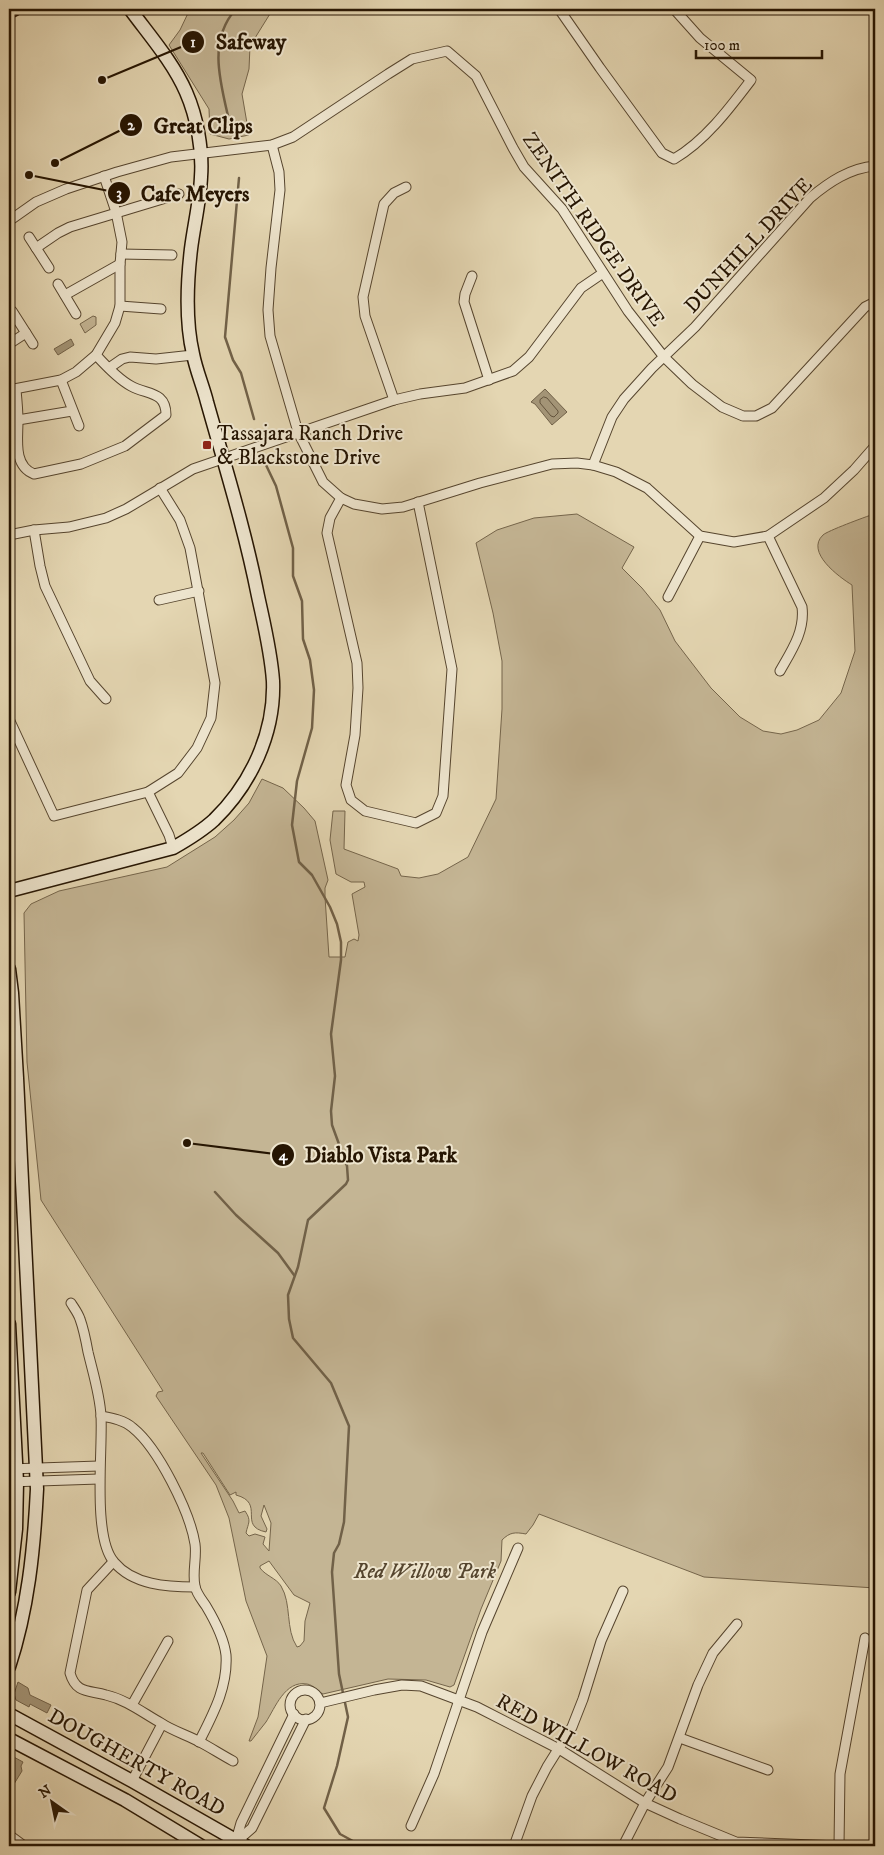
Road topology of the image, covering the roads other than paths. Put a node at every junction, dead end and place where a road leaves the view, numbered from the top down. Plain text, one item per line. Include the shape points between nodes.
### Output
1 (15, 9) edge
2 (130, 9) edge
3 (559, 9) edge
4 (674, 9) edge
5 (871, 9) edge
6 (875, 10) edge
7 (9, 12) edge
8 (272, 146) junction
9 (201, 154) junction
10 (875, 166) edge
11 (104, 176) junction
12 (406, 186) dead end
13 (179, 194) dead end
14 (116, 212) junction
15 (9, 221) edge
16 (29, 237) dead end
17 (36, 248) junction
18 (121, 254) junction
19 (172, 255) dead end
20 (120, 264) junction
21 (49, 268) dead end
22 (603, 273) junction
23 (472, 276) dead end
24 (58, 284) dead end
25 (65, 295) junction
26 (875, 302) edge
27 (120, 306) junction
28 (161, 309) dead end
29 (12, 311) dead end
30 (76, 314) dead end
31 (26, 333) junction
32 (9, 344) edge
33 (33, 344) dead end
34 (96, 355) junction
35 (193, 355) junction
36 (664, 357) junction
37 (109, 368) junction
38 (61, 380) junction
39 (489, 380) junction
40 (12, 390) edge
41 (394, 400) junction
42 (72, 411) junction
43 (18, 420) junction
44 (79, 426) dead end
45 (298, 432) junction
46 (875, 446) edge
47 (223, 459) junction
48 (593, 465) junction
49 (160, 488) junction
50 (341, 498) junction
51 (418, 502) junction
52 (34, 530) junction
53 (9, 535) edge
54 (700, 536) junction
55 (768, 536) junction
56 (199, 591) junction
57 (668, 597) dead end
58 (159, 600) dead end
59 (780, 671) dead end
60 (106, 699) dead end
61 (9, 719) edge
62 (148, 792) junction
63 (173, 848) junction
64 (9, 891) edge
65 (9, 969) edge
66 (71, 1303) dead end
67 (9, 1324) edge
68 (101, 1416) junction
69 (99, 1466) junction
70 (36, 1469) junction
71 (13, 1476) edge
72 (99, 1479) junction
73 (36, 1482) junction
74 (518, 1548) dead end
75 (113, 1562) junction
76 (195, 1587) junction
77 (623, 1591) dead end
78 (9, 1592) edge
79 (737, 1624) dead end
80 (864, 1638) dead end
81 (168, 1641) dead end
82 (9, 1667) edge
83 (459, 1701) junction
84 (320, 1703) junction
85 (132, 1705) junction
86 (9, 1714) edge
87 (294, 1714) junction
88 (306, 1719) junction
89 (162, 1724) junction
90 (680, 1738) junction
91 (9, 1739) edge
92 (199, 1742) junction
93 (559, 1749) junction
94 (233, 1761) dead end
95 (768, 1770) dead end
96 (132, 1781) junction
97 (645, 1802) junction
98 (411, 1826) dead end
99 (9, 1835) edge
100 (239, 1844) edge
101 (735, 1844) edge
102 (24, 1846) edge
103 (202, 1846) edge
104 (514, 1846) edge
105 (623, 1846) edge
106 (839, 1846) edge

1 - 7 main road
2 - 9 main road via 186,92
3 - 4 street via 662,152 674,159 688,151 719,120 751,80 700,38
5 - 6 street
8 - 9 street, ZENITH RIDGE DRIVE
8 - 22 street, ZENITH RIDGE DRIVE via 293,137 412,59 447,51 476,76 524,167 562,209
8 - 45 street via 280,190 270,268 270,336
9 - 11 street, ZENITH RIDGE DRIVE via 171,157
9 - 35 main road via 188,282
10 - 36 street, DUNHILL DRIVE via 846,173 810,198 695,327
11 - 14 street
11 - 15 street, ZENITH RIDGE DRIVE via 36,202
12 - 41 street via 394,192 384,204 363,297 365,316
13 - 14 street
14 - 17 street via 70,227
14 - 18 street
16 - 17 street
17 - 21 street
18 - 19 street
18 - 20 street
20 - 25 street
20 - 27 street
22 - 36 street, ZENITH RIDGE DRIVE
22 - 39 street via 581,288 529,357 513,371
23 - 39 street via 464,302
24 - 25 street
25 - 30 street
26 - 36 street, ZENITH RIDGE DRIVE via 865,307 772,408 756,416 743,416 722,407
27 - 28 street
27 - 34 street via 112,329
29 - 31 street
31 - 32 street
31 - 33 street
34 - 37 street
34 - 38 street via 79,371
35 - 37 street via 156,360 130,357
35 - 47 main road
36 - 48 street, DUNHILL DRIVE via 624,398 612,417
37 - 43 street via 132,386 161,399 166,408 166,416 125,446 81,464 34,474 26,471 20,462
38 - 40 street
38 - 42 street
39 - 41 street via 465,388
40 - 43 street
41 - 45 street
42 - 43 street
42 - 44 street
45 - 47 street
45 - 50 street via 323,482
46 - 55 street via 824,498
47 - 49 street via 193,469
47 - 63 main road via 243,525 269,647 272,710 265,739 250,774 230,802 213,820
48 - 51 street via 577,462 552,464
48 - 54 street via 616,472 647,488
49 - 52 street via 106,518 69,527
49 - 56 street via 180,520
50 - 51 street via 382,509
50 - 51 street via 330,518 328,534 357,663 358,688 355,735 346,785 350,800 365,811 416,823 436,813 443,796 452,669
52 - 53 street
52 - 60 street via 46,586 90,681
54 - 55 street via 734,542
54 - 57 street
55 - 59 street via 802,607 803,619 797,639
56 - 58 street
56 - 62 street via 215,683 211,718 197,748 178,773
61 - 62 street via 54,816
62 - 63 street
63 - 64 main road
65 - 70 main road via 18,1078
66 - 68 street via 80,1318
67 - 71 main road
68 - 69 street
68 - 76 street via 134,1428 174,1486 195,1545
69 - 70 street
69 - 72 street
70 - 71 street
70 - 73 main road
71 - 73 street
71 - 78 main road via 16,1529
72 - 73 street
72 - 75 street via 102,1529
73 - 82 main road via 34,1545 28,1592
74 - 83 street via 482,1632
75 - 76 street via 146,1582 170,1587
75 - 85 street via 87,1590 70,1673 78,1688
76 - 92 street via 215,1621 226,1654 218,1703
77 - 93 street via 601,1641 584,1699
79 - 90 street via 713,1654 698,1685
80 - 106 street via 840,1774
81 - 85 street
83 - 84 street, RED WILLOW ROAD via 421,1686 402,1685
83 - 93 street, RED WILLOW ROAD
83 - 98 street via 434,1774
84 - 87 street via 311,1691 298,1691 290,1701
84 - 88 street via 316,1714
85 - 89 street
86 - 96 main road, DOUGHERTY ROAD
87 - 88 street
87 - 100 street via 241,1823
88 - 100 street via 252,1828
89 - 92 street
89 - 96 street
90 - 95 street
90 - 97 street via 668,1767
91 - 103 main road, DOUGHERTY ROAD via 125,1800
92 - 94 street
93 - 97 street, RED WILLOW ROAD
93 - 104 street via 532,1796
96 - 100 main road, DOUGHERTY ROAD
97 - 101 street, RED WILLOW ROAD
97 - 105 street
99 - 102 street
101 - 106 street, RED WILLOW ROAD

